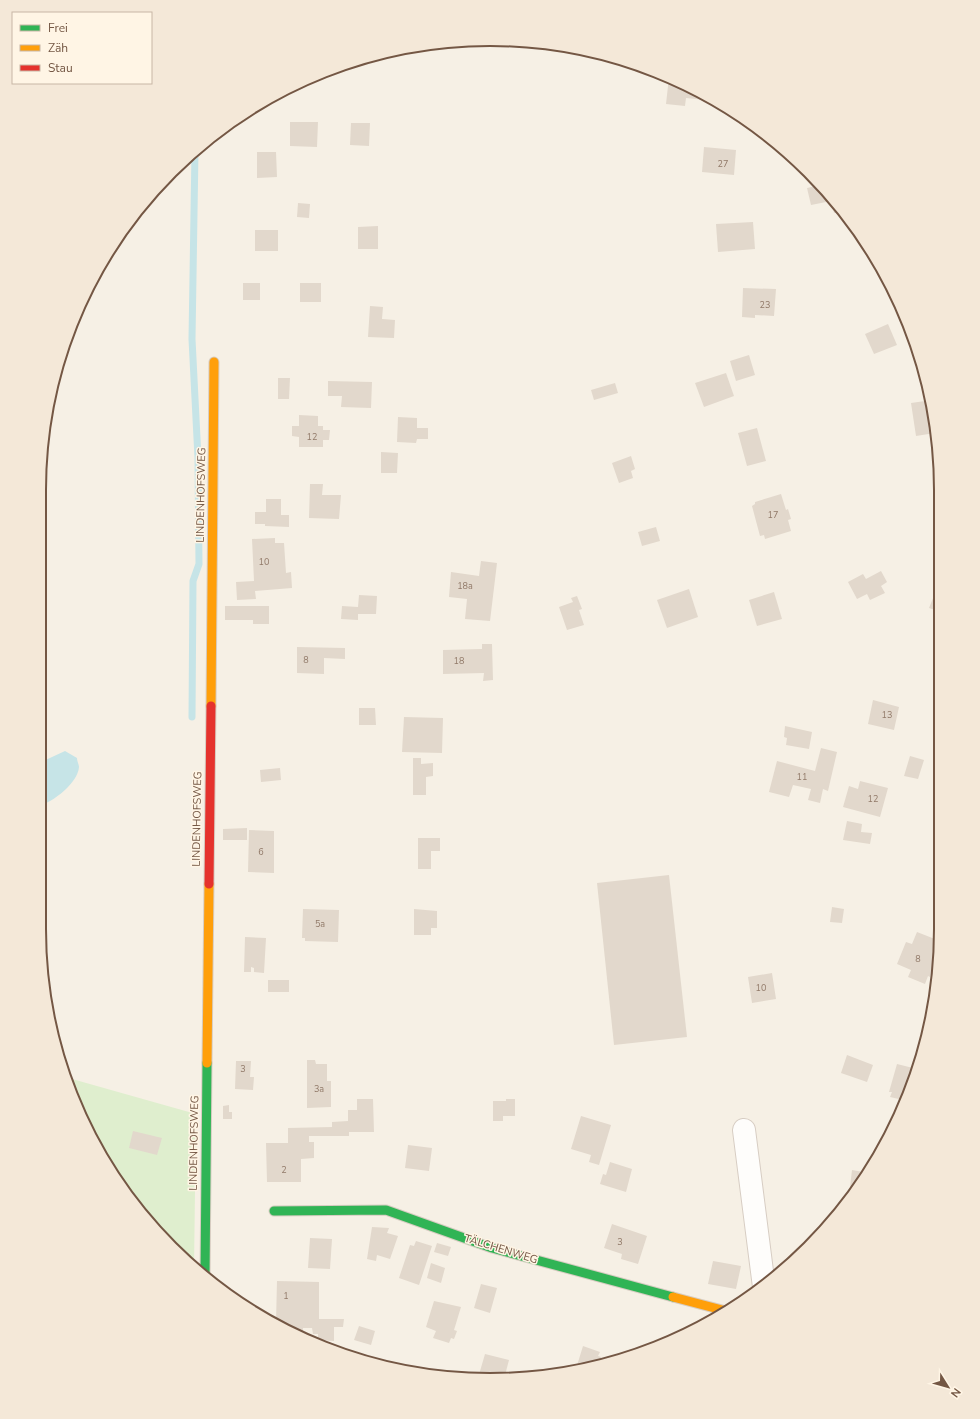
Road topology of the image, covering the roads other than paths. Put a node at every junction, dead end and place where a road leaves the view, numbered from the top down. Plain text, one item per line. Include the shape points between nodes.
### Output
1 (214, 362) dead end
2 (744, 1130) dead end
3 (274, 1211) dead end
4 (205, 1269) edge
5 (763, 1279) edge
6 (719, 1309) edge

1 - 4 street, LINDENHOFSWEG
2 - 5 street
3 - 6 street, TÄLCHENWEG via 386,1210 492,1248

